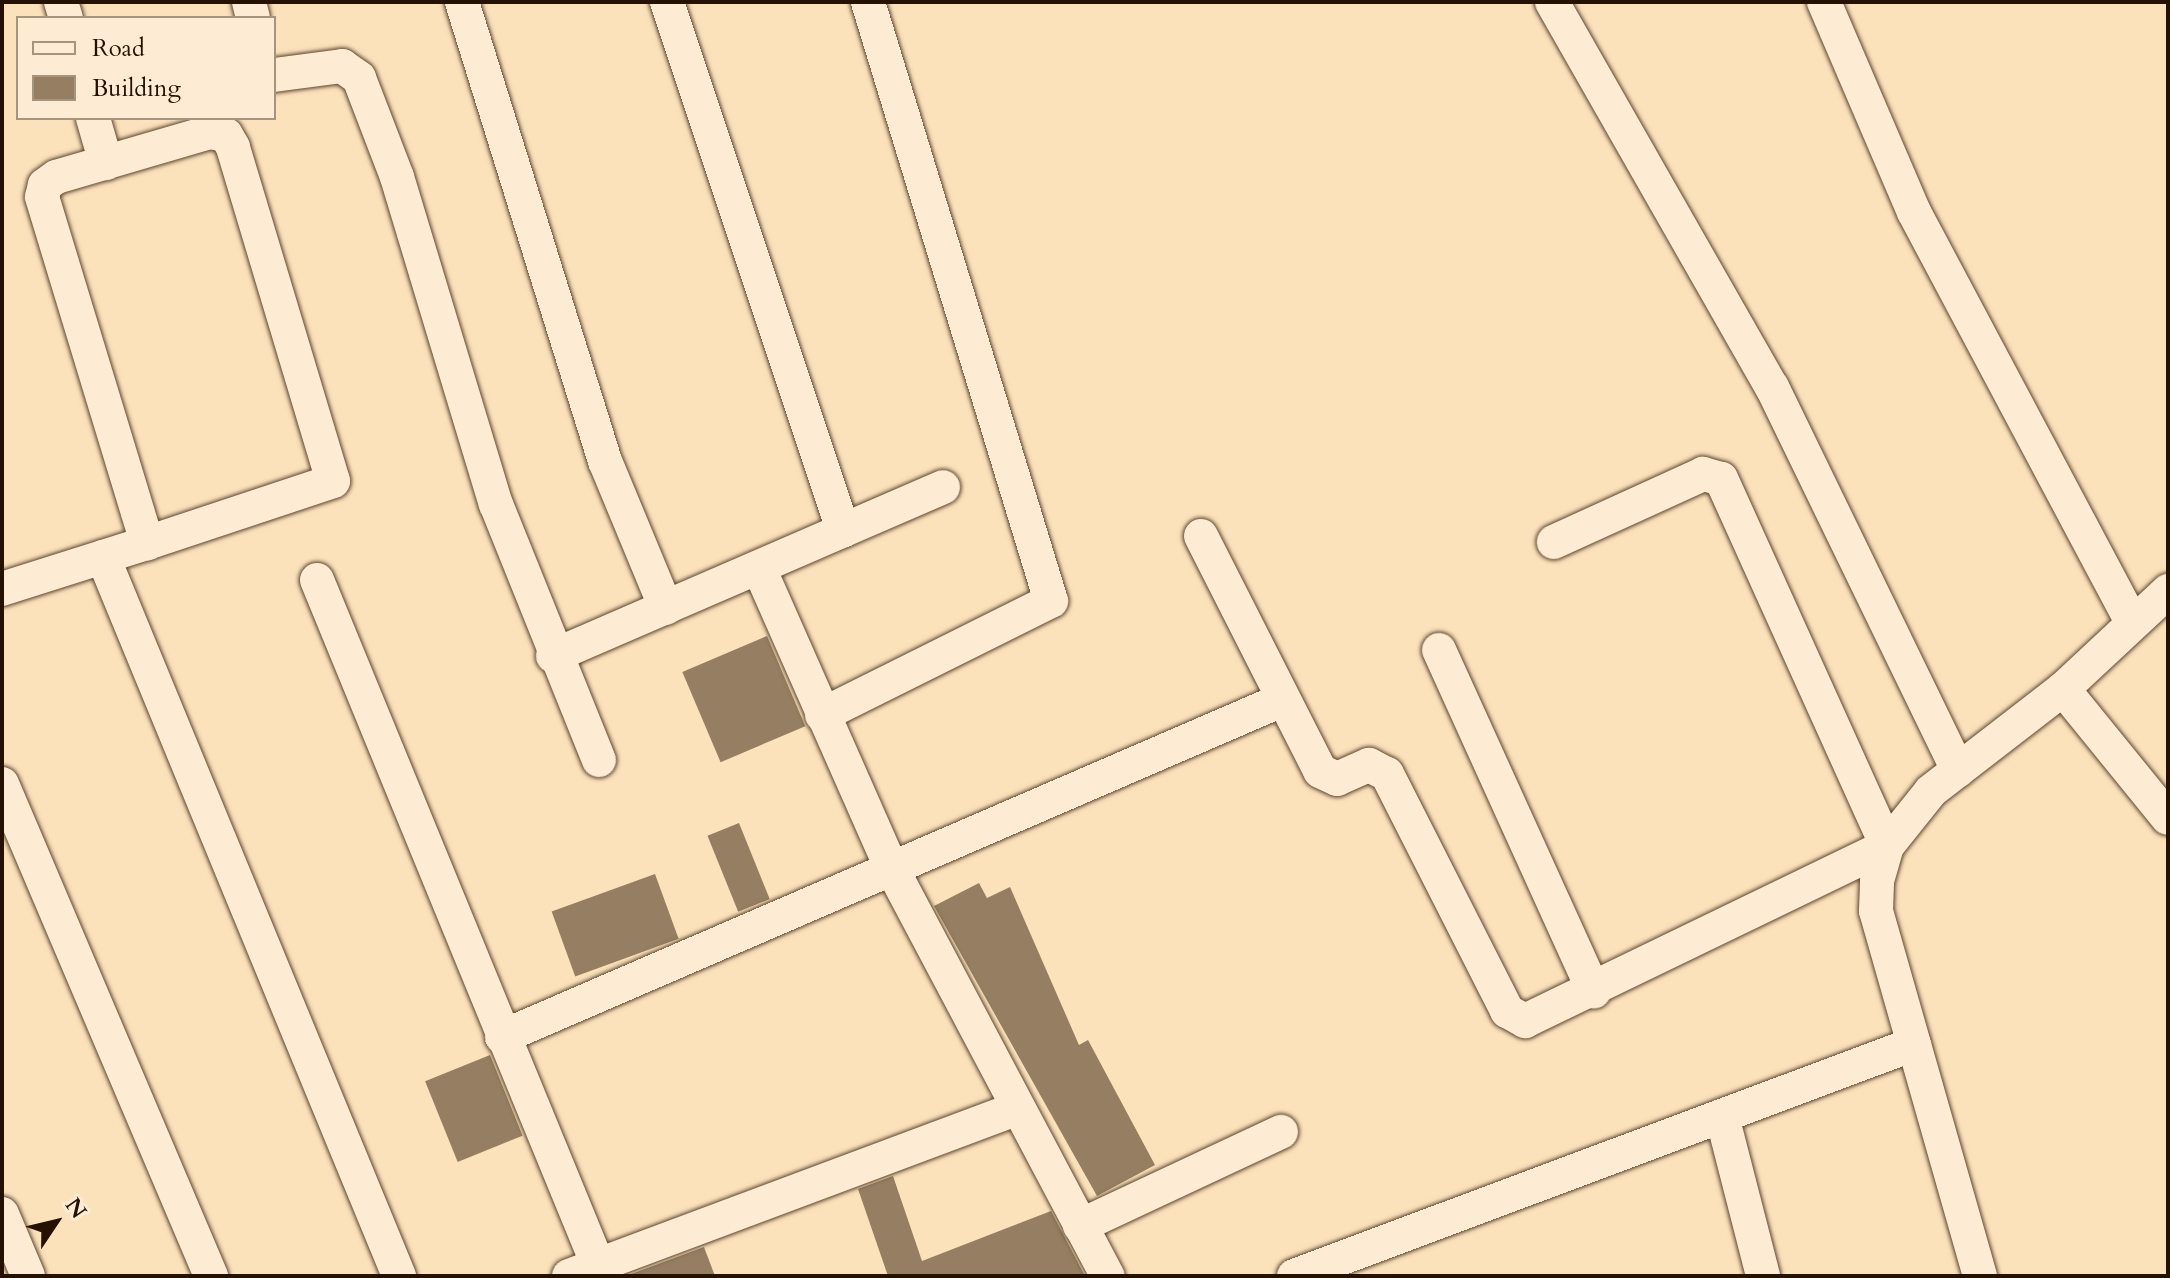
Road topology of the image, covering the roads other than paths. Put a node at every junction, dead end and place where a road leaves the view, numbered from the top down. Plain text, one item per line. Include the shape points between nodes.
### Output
1 (462, 2) edge
2 (667, 2) edge
3 (868, 2) edge
4 (1552, 2) edge
5 (1824, 2) edge
6 (276, 75) edge
7 (94, 120) edge
8 (106, 163) junction
9 (943, 487) dead end
10 (843, 530) junction
11 (1201, 536) dead end
12 (1554, 542) dead end
13 (147, 543) junction
14 (103, 557) junction
15 (759, 568) junction
16 (317, 580) dead end
17 (2, 589) edge
18 (2168, 591) edge
19 (666, 608) junction
20 (2132, 622) junction
21 (1439, 650) dead end
22 (553, 656) junction
23 (2063, 689) junction
24 (1282, 700) junction
25 (822, 715) junction
26 (599, 760) dead end
27 (1958, 770) junction
28 (2, 784) edge
29 (2168, 818) edge
30 (1887, 846) junction
31 (891, 867) junction
32 (1594, 991) junction
33 (502, 1037) junction
34 (1914, 1044) junction
35 (1015, 1109) junction
36 (1722, 1116) junction
37 (1281, 1132) dead end
38 (2, 1214) edge
39 (1080, 1226) junction
40 (584, 1270) edge
41 (28, 1276) edge
42 (211, 1276) edge
43 (399, 1276) edge
44 (1108, 1276) edge
45 (1294, 1276) edge
46 (1763, 1276) edge
47 (1980, 1276) edge

1 - 19 street via 605,461
2 - 10 street
3 - 25 street via 1051,601
4 - 27 street via 1772,387
5 - 20 street via 1914,212
6 - 22 street via 342,66 359,78 397,177 496,504
7 - 8 street
8 - 13 street via 56,177 45,185 42,197
8 - 13 street via 210,132 226,135 333,481
9 - 10 street
10 - 15 street
11 - 24 street
12 - 30 street via 1703,474 1721,479
13 - 14 street
14 - 17 street
14 - 43 street
15 - 19 street
15 - 25 street
16 - 33 street
18 - 20 street
19 - 22 street
20 - 23 street
21 - 32 street
22 - 26 street
23 - 27 street
23 - 29 street
24 - 31 street
24 - 32 street via 1327,778 1369,765 1387,774 1515,1020
25 - 31 street
27 - 30 street via 1931,791
28 - 42 street
30 - 32 street
30 - 34 street via 1876,911
31 - 33 street
31 - 35 street
33 - 40 street
34 - 36 street
34 - 47 street
35 - 39 street
35 - 40 street
36 - 45 street
36 - 46 street
37 - 39 street
38 - 41 street
39 - 44 street

